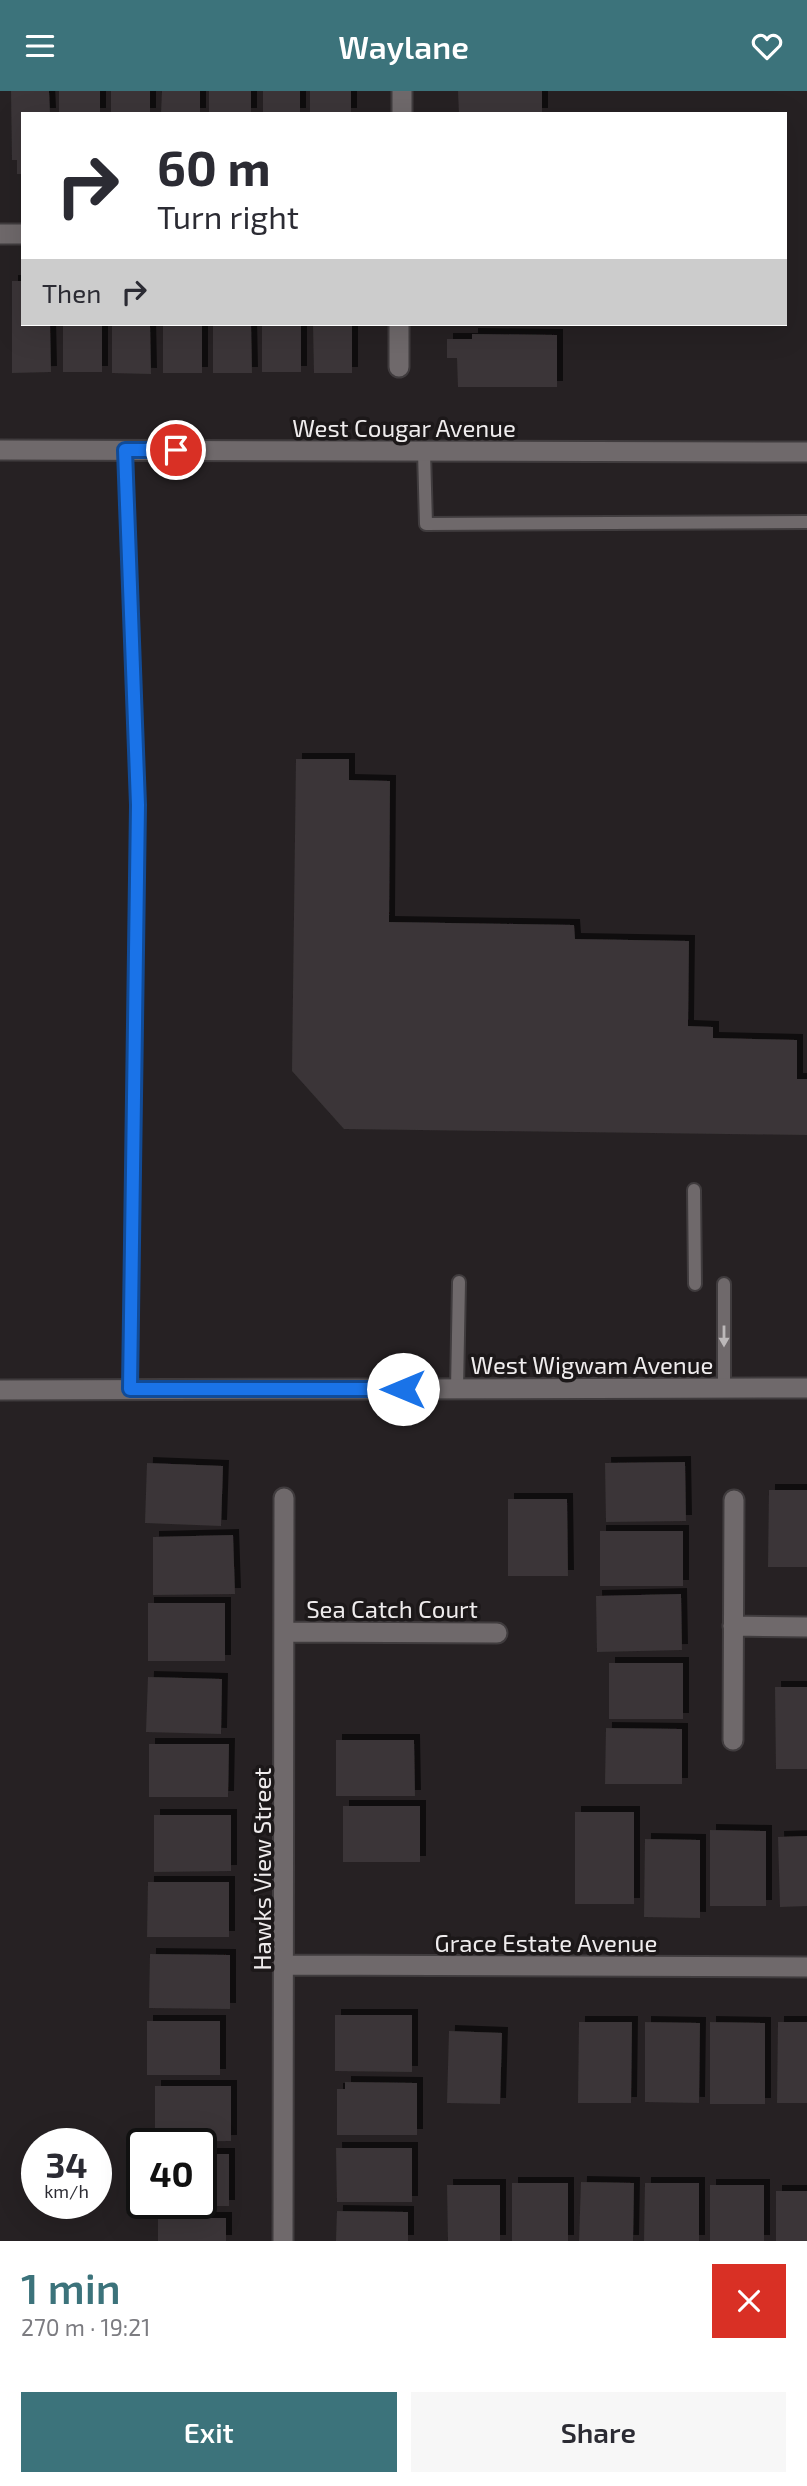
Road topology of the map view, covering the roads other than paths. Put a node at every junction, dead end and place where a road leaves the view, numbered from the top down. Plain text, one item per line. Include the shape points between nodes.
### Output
1 (402, 91) edge
2 (402, 112) edge
3 (0, 234) edge
4 (21, 235) edge
5 (399, 326) edge
6 (399, 366) dead end
7 (0, 450) edge
8 (125, 450) junction
9 (424, 452) junction
10 (807, 452) edge
11 (807, 523) edge
12 (694, 1190) dead end
13 (459, 1282) dead end
14 (695, 1285) dead end
15 (724, 1285) dead end
16 (457, 1388) junction
17 (724, 1388) junction
18 (807, 1388) edge
19 (130, 1389) junction
20 (0, 1390) edge
21 (284, 1498) dead end
22 (734, 1500) dead end
23 (733, 1626) junction
24 (807, 1626) edge
25 (285, 1632) junction
26 (498, 1633) dead end
27 (733, 1740) dead end
28 (285, 1965) junction
29 (807, 1967) edge
30 (283, 2241) edge

1 - 2 street
3 - 4 street
5 - 6 street
7 - 8 street, West Cougar Avenue
8 - 9 street, West Cougar Avenue
8 - 19 lane via 138,805
9 - 10 street, West Cougar Avenue
9 - 11 lane via 426,524
12 - 14 lane
13 - 16 lane
15 -> 17 lane
16 - 17 street, West Wigwam Avenue
16 - 19 street, West Wigwam Avenue
17 - 18 street, West Wigwam Avenue
19 - 20 street, West Wigwam Avenue
21 - 25 street, Hawks View Street
22 - 23 street
23 - 24 street
23 - 27 street
25 - 26 street, Sea Catch Court
25 - 28 street, Hawks View Street
28 - 29 street, Grace Estate Avenue
28 - 30 street, Hawks View Street

